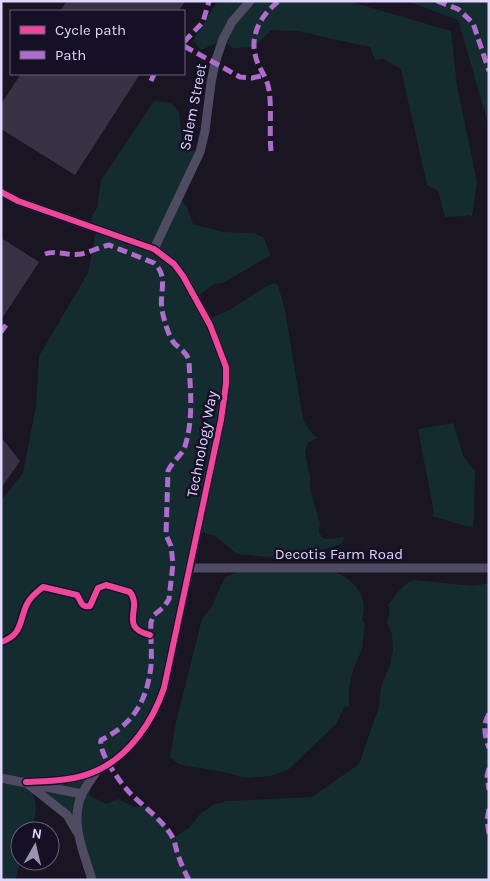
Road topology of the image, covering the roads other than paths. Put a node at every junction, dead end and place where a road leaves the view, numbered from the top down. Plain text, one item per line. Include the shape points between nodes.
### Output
1 (250, 1) edge
2 (1, 192) edge
3 (154, 249) junction
4 (189, 568) junction
5 (489, 568) edge
6 (97, 771) junction
7 (1, 778) edge
8 (26, 782) junction
9 (82, 794) junction
10 (77, 832) junction
11 (92, 880) edge

1 - 3 street, Salem Street via 232,22 224,39 215,64 200,152
2 - 3 street, Technology Way
3 - 4 street, Technology Way via 174,264 183,276 210,325 226,367 221,420
4 - 5 street, Decotis Farm Road
4 - 6 street, Technology Way via 160,699 133,742 111,763
6 - 8 street via 66,780
6 - 9 street
7 - 8 street
8 - 9 street
8 - 10 street via 66,815
9 - 10 street
10 - 11 street

